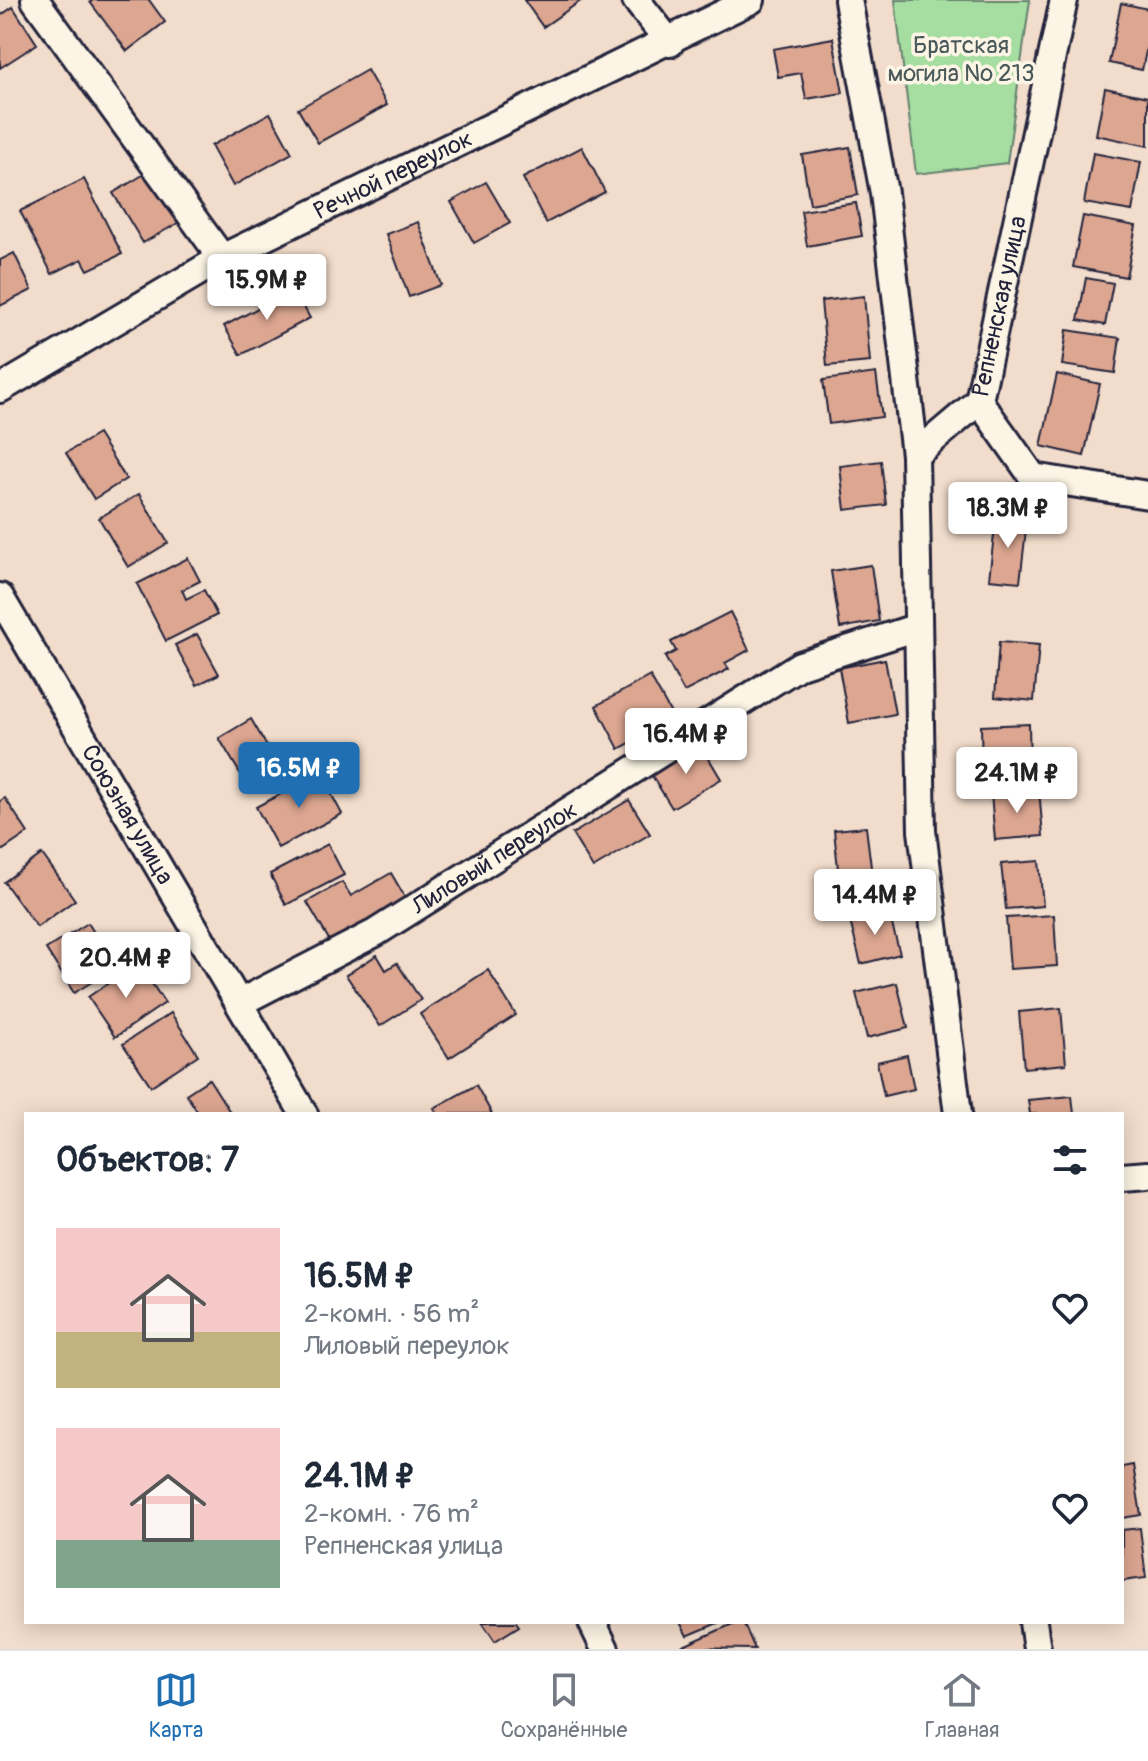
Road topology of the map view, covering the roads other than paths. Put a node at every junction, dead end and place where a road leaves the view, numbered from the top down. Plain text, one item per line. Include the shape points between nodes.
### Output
1 (35, 0) edge
2 (636, 0) edge
3 (751, 0) edge
4 (848, 0) edge
5 (1064, 0) edge
6 (670, 43) junction
7 (222, 258) junction
8 (0, 389) edge
9 (979, 401) junction
10 (915, 455) junction
11 (1148, 495) edge
12 (0, 597) edge
13 (918, 627) junction
14 (239, 1003) junction
15 (303, 1112) edge
16 (958, 1112) edge
17 (1148, 1175) edge
18 (1124, 1177) edge
19 (593, 1624) edge
20 (1033, 1624) edge
21 (605, 1649) edge
22 (1037, 1649) edge

1 - 7 street
2 - 6 street
3 - 6 street, Речной переулок
4 - 10 street via 884,193
5 - 9 street, Репненская улица
6 - 7 street, Речной переулок
7 - 8 street, Речной переулок
9 - 10 street, Репненская улица
9 - 11 street via 1033,477
10 - 13 street
12 - 14 street, Союзная улица
13 - 14 street, Лиловый переулок via 800,665 375,933
13 - 16 street via 922,831
14 - 15 street, Союзная улица
17 - 18 street
19 - 21 street
20 - 22 street

